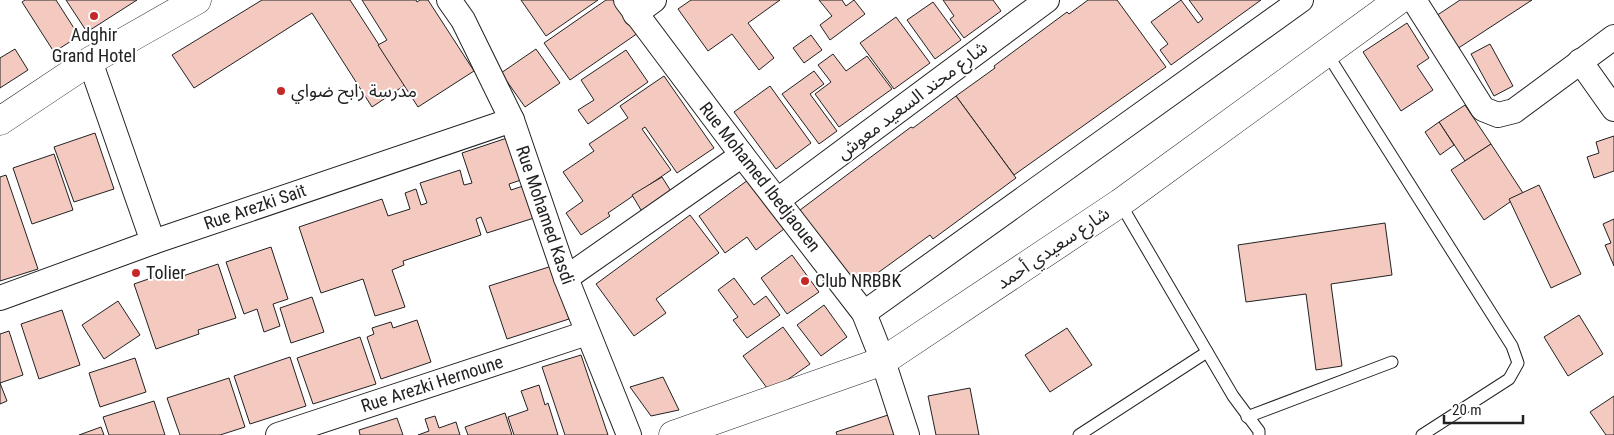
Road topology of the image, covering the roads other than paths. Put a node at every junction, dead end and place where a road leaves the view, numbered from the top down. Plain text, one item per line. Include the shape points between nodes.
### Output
1 (197, 0) edge
2 (449, 0) edge
3 (654, 0) edge
4 (1048, 0) edge
5 (1301, 0) edge
6 (1399, 0) edge
7 (1414, 0) edge
8 (630, 7) edge
9 (1614, 37) edge
10 (1326, 52) junction
11 (90, 61) junction
12 (1580, 61) junction
13 (1614, 109) edge
14 (512, 120) junction
15 (0, 121) edge
16 (742, 155) junction
17 (778, 200) junction
18 (1120, 203) junction
19 (153, 242) junction
20 (566, 278) junction
21 (0, 298) edge
22 (864, 313) junction
23 (587, 333) junction
24 (1207, 352) junction
25 (883, 361) junction
26 (1392, 362) dead end
27 (1247, 416) junction
28 (278, 435) edge
29 (629, 435) edge
30 (672, 435) edge
31 (906, 435) edge
32 (1079, 435) edge
33 (1259, 435) edge
34 (1422, 435) edge

1 - 11 street
2 - 14 street, Rue Mohamed Kasdi via 463,20
3 - 8 street
4 - 17 street, شارع محند السعيد معوش
5 - 22 street
6 - 10 street, شارع سعيدي أحمد
7 - 12 street via 1483,109 1498,115 1514,111
8 - 16 street, Rue Mohamed Ibedjaouen
9 - 12 street
10 - 18 street, شارع سعيدي أحمد
10 - 34 lane via 1512,346 1518,363 1509,379
11 - 15 street
11 - 19 street
12 - 13 street
14 - 19 street, Rue Arezki Sait
14 - 20 street, Rue Mohamed Kasdi
16 - 17 street, Rue Mohamed Ibedjaouen
16 - 20 street
17 - 22 street, Rue Mohamed Ibedjaouen
18 - 24 lane
18 - 25 street, شارع سعيدي أحمد
19 - 21 street, Rue Arezki Sait
20 - 23 street, Rue Mohamed Kasdi
22 - 25 street, Rue Mohamed Ibedjaouen
23 - 28 street, Rue Arezki Hernoune
23 - 29 street, Rue Mohamed Kasdi
24 - 27 lane
24 - 32 lane
25 - 30 street, شارع سعيدي أحمد
25 - 31 street, Rue Mohamed Ibedjaouen
26 - 27 lane
27 - 33 lane

